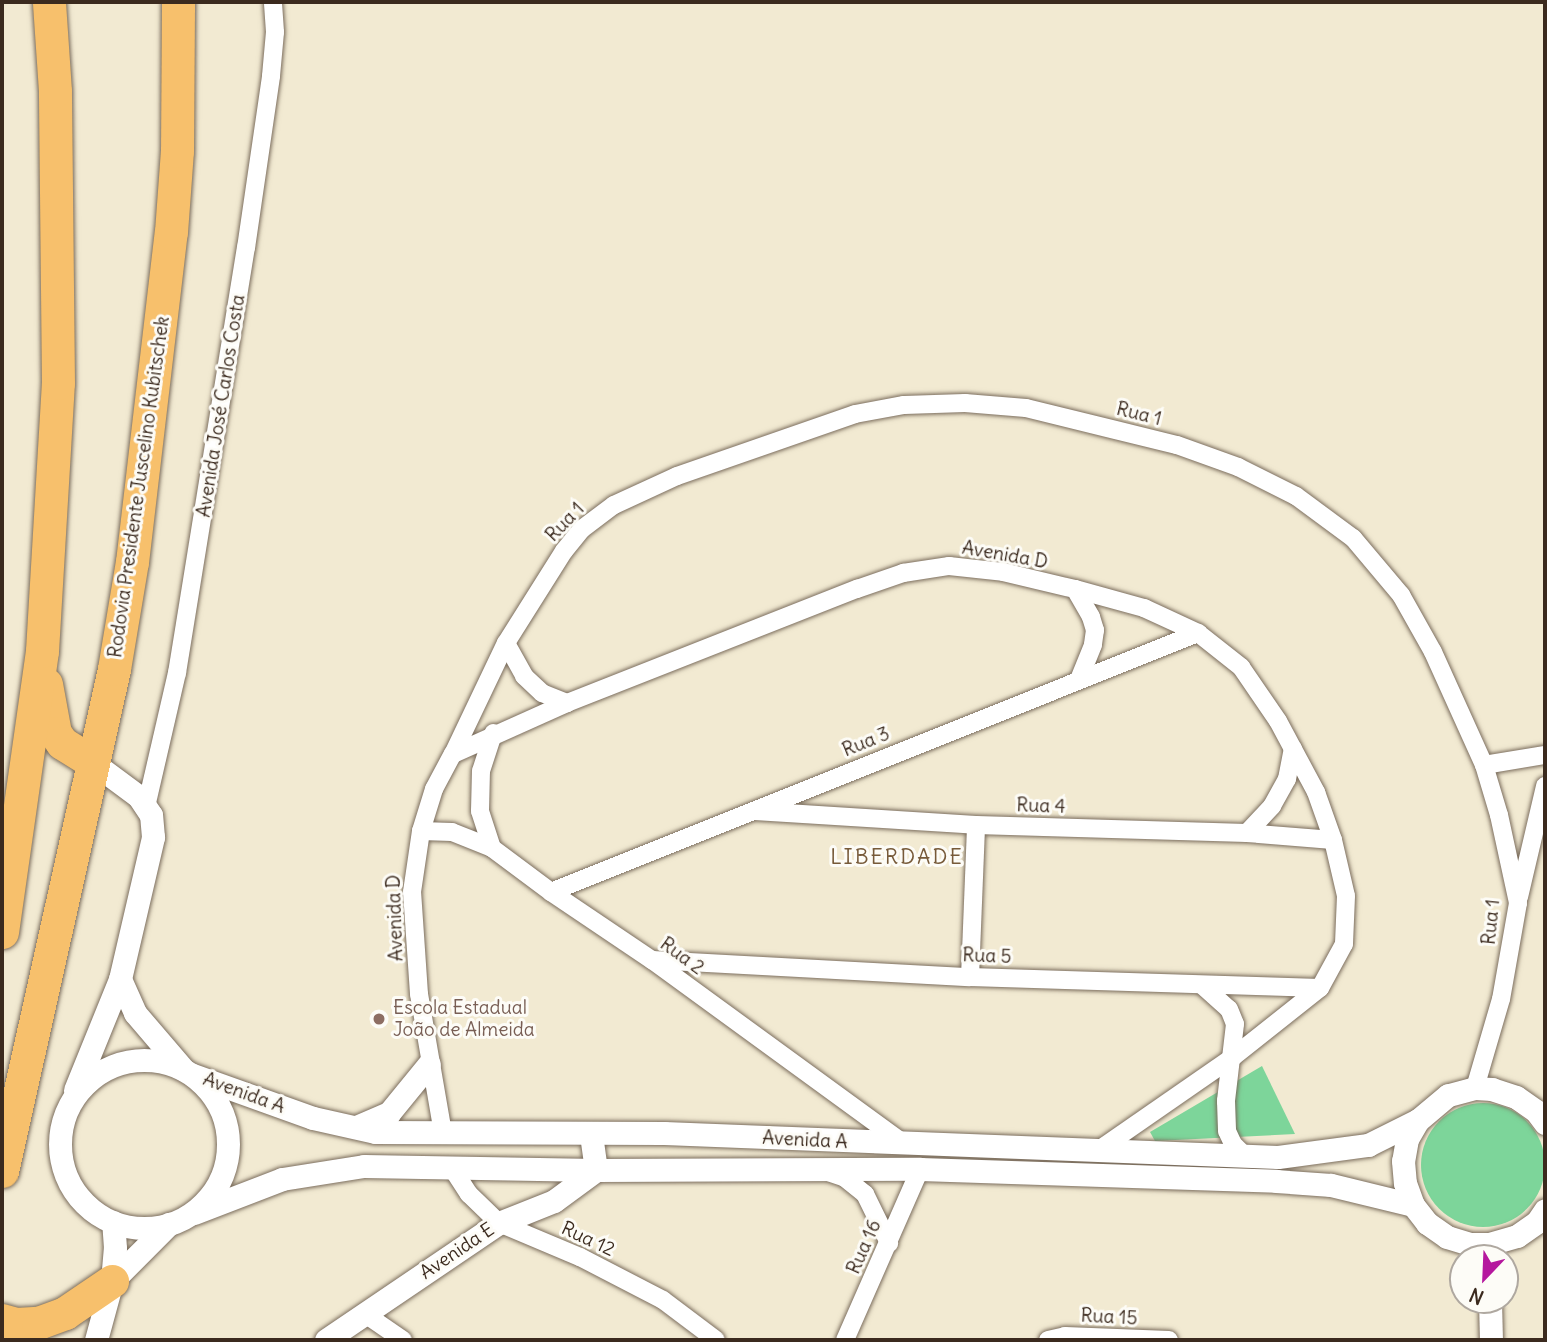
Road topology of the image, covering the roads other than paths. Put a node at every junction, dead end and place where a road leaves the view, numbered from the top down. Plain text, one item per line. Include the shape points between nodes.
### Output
1 (49, 2) edge
2 (178, 2) edge
3 (273, 2) edge
4 (1075, 589) junction
5 (1198, 633) junction
6 (506, 643) junction
7 (42, 650) junction
8 (1079, 680) junction
9 (567, 703) junction
10 (30, 729) junction
11 (493, 733) junction
12 (1293, 749) junction
13 (453, 754) junction
14 (1545, 755) edge
15 (92, 762) junction
16 (2, 763) edge
17 (1484, 765) junction
18 (1545, 786) edge
19 (146, 807) junction
20 (748, 811) junction
21 (976, 825) junction
22 (421, 831) junction
23 (1247, 833) junction
24 (1333, 840) junction
25 (492, 848) junction
26 (551, 892) junction
27 (1518, 904) junction
28 (2, 932) edge
29 (652, 960) junction
30 (970, 977) junction
31 (120, 979) junction
32 (1202, 985) junction
33 (1320, 988) junction
34 (1233, 1057) junction
35 (429, 1064) junction
36 (189, 1073) junction
37 (1475, 1088) junction
38 (70, 1102) junction
39 (1418, 1120) junction
40 (1545, 1124) edge
41 (356, 1127) junction
42 (443, 1133) junction
43 (591, 1133) junction
44 (905, 1145) junction
45 (1097, 1151) junction
46 (1247, 1157) junction
47 (5, 1161) edge
48 (452, 1168) junction
49 (820, 1169) junction
50 (596, 1170) junction
51 (920, 1170) junction
52 (2, 1184) edge
53 (1413, 1205) junction
54 (1545, 1210) edge
55 (194, 1213) junction
56 (113, 1222) junction
57 (499, 1223) junction
58 (169, 1224) junction
59 (889, 1243) junction
60 (1470, 1244) edge
61 (1502, 1244) edge
62 (112, 1281) junction
63 (365, 1314) junction
64 (1490, 1314) edge
65 (2, 1320) edge
66 (96, 1340) edge
67 (326, 1340) edge
68 (403, 1340) edge
69 (716, 1340) edge
70 (845, 1340) edge
71 (1048, 1340) edge
72 (1169, 1340) edge
73 (1491, 1340) edge

1 - 7 highway via 56,104 58,370
2 - 15 highway, Rodovia Presidente Juscelino Kubitschek via 177,151 162,325 132,562
3 - 19 street, Avenida José Carlos Costa via 271,76 246,248 177,673
4 - 5 street, Avenida D via 1144,608
4 - 8 street via 1095,630
4 - 9 street, Avenida D via 1003,572 949,566 904,573
5 - 8 street, Rua 3
5 - 12 street, Avenida D via 1241,667
6 - 9 street via 524,676 542,693
6 - 13 street, Rua 1
6 - 17 street, Rua 1 via 549,571 582,529 614,505 677,475 855,414 904,405 1026,408 1177,445 1237,467 1296,496 1353,538 1407,606
7 - 10 highway
7 - 15 highway via 55,733 62,743
8 - 20 street, Rua 3
9 - 11 street, Avenida D
10 - 16 highway
10 - 28 highway
11 - 13 street, Avenida D
11 - 25 street via 481,771 480,811
12 - 23 street via 1282,788
12 - 24 street, Avenida D via 1316,792
13 - 22 street, Avenida D via 434,789
14 - 17 street
15 - 19 street
15 - 47 highway, Rodovia Presidente Juscelino Kubitschek
17 - 27 street, Rua 1
18 - 27 street
19 - 31 street, Avenida José Carlos Costa via 153,837
20 - 21 street, Rua 4
20 - 26 street, Rua 3
21 - 23 street, Rua 4
21 - 30 street
22 - 25 street, Rua 2 via 452,832
22 - 35 street, Avenida D via 412,892
23 - 24 street, Rua 4
24 - 33 street, Avenida D via 1346,896 1344,944
25 - 26 street, Rua 2
26 - 29 street, Rua 2
27 - 37 street, Rua 1 via 1501,999
29 - 30 street, Rua 5
29 - 44 street, Rua 2
30 - 32 street, Rua 5
31 - 36 street via 135,1013
31 - 38 street, Avenida José Carlos Costa
32 - 33 street, Rua 5
32 - 34 street via 1232,1017
33 - 34 street, Avenida D
34 - 45 street, Avenida D
34 - 46 street via 1227,1131
35 - 41 street via 389,1113
35 - 42 street, Avenida D
36 - 38 street via 168,1063 139,1059 112,1065 88,1080
36 - 41 street, Avenida A via 313,1118
36 - 55 street via 212,1094 225,1117 229,1144 225,1170
37 - 39 street via 1448,1095
37 - 40 street via 1516,1097
38 - 56 street via 60,1129 60,1158 70,1185 88,1207
39 - 46 street, Avenida A via 1368,1145
39 - 53 street via 1407,1139 1403,1161
41 - 42 street, Avenida A via 375,1132
42 - 43 street, Avenida A
43 - 44 street, Avenida A
43 - 50 street
44 - 45 street, Avenida A
45 - 46 street, Avenida A
47 - 52 highway, Rodovia Presidente Juscelino Kubitschek
48 - 50 street, Avenida A
48 - 55 street, Avenida A via 364,1166 282,1179
48 - 57 street, Rua 12 via 469,1194
49 - 50 street, Avenida A
49 - 51 street, Avenida A
49 - 59 street via 845,1178 864,1194
50 - 57 street, Avenida E via 554,1201
51 - 53 street, Avenida A via 1276,1181 1331,1185
51 - 59 street, Rua 16
53 - 60 street via 1427,1223 1447,1237
54 - 61 street via 1537,1222
55 - 58 street
56 - 58 street via 141,1228
56 - 62 street
57 - 63 street, Avenida E
57 - 69 street, Rua 12 via 580,1257 663,1300
58 - 62 street
59 - 70 street, Rua 16
62 - 65 highway via 65,1313 38,1323
62 - 66 street
63 - 67 street, Avenida E
63 - 68 street
64 - 73 street
71 - 72 street, Rua 15 via 1065,1336

